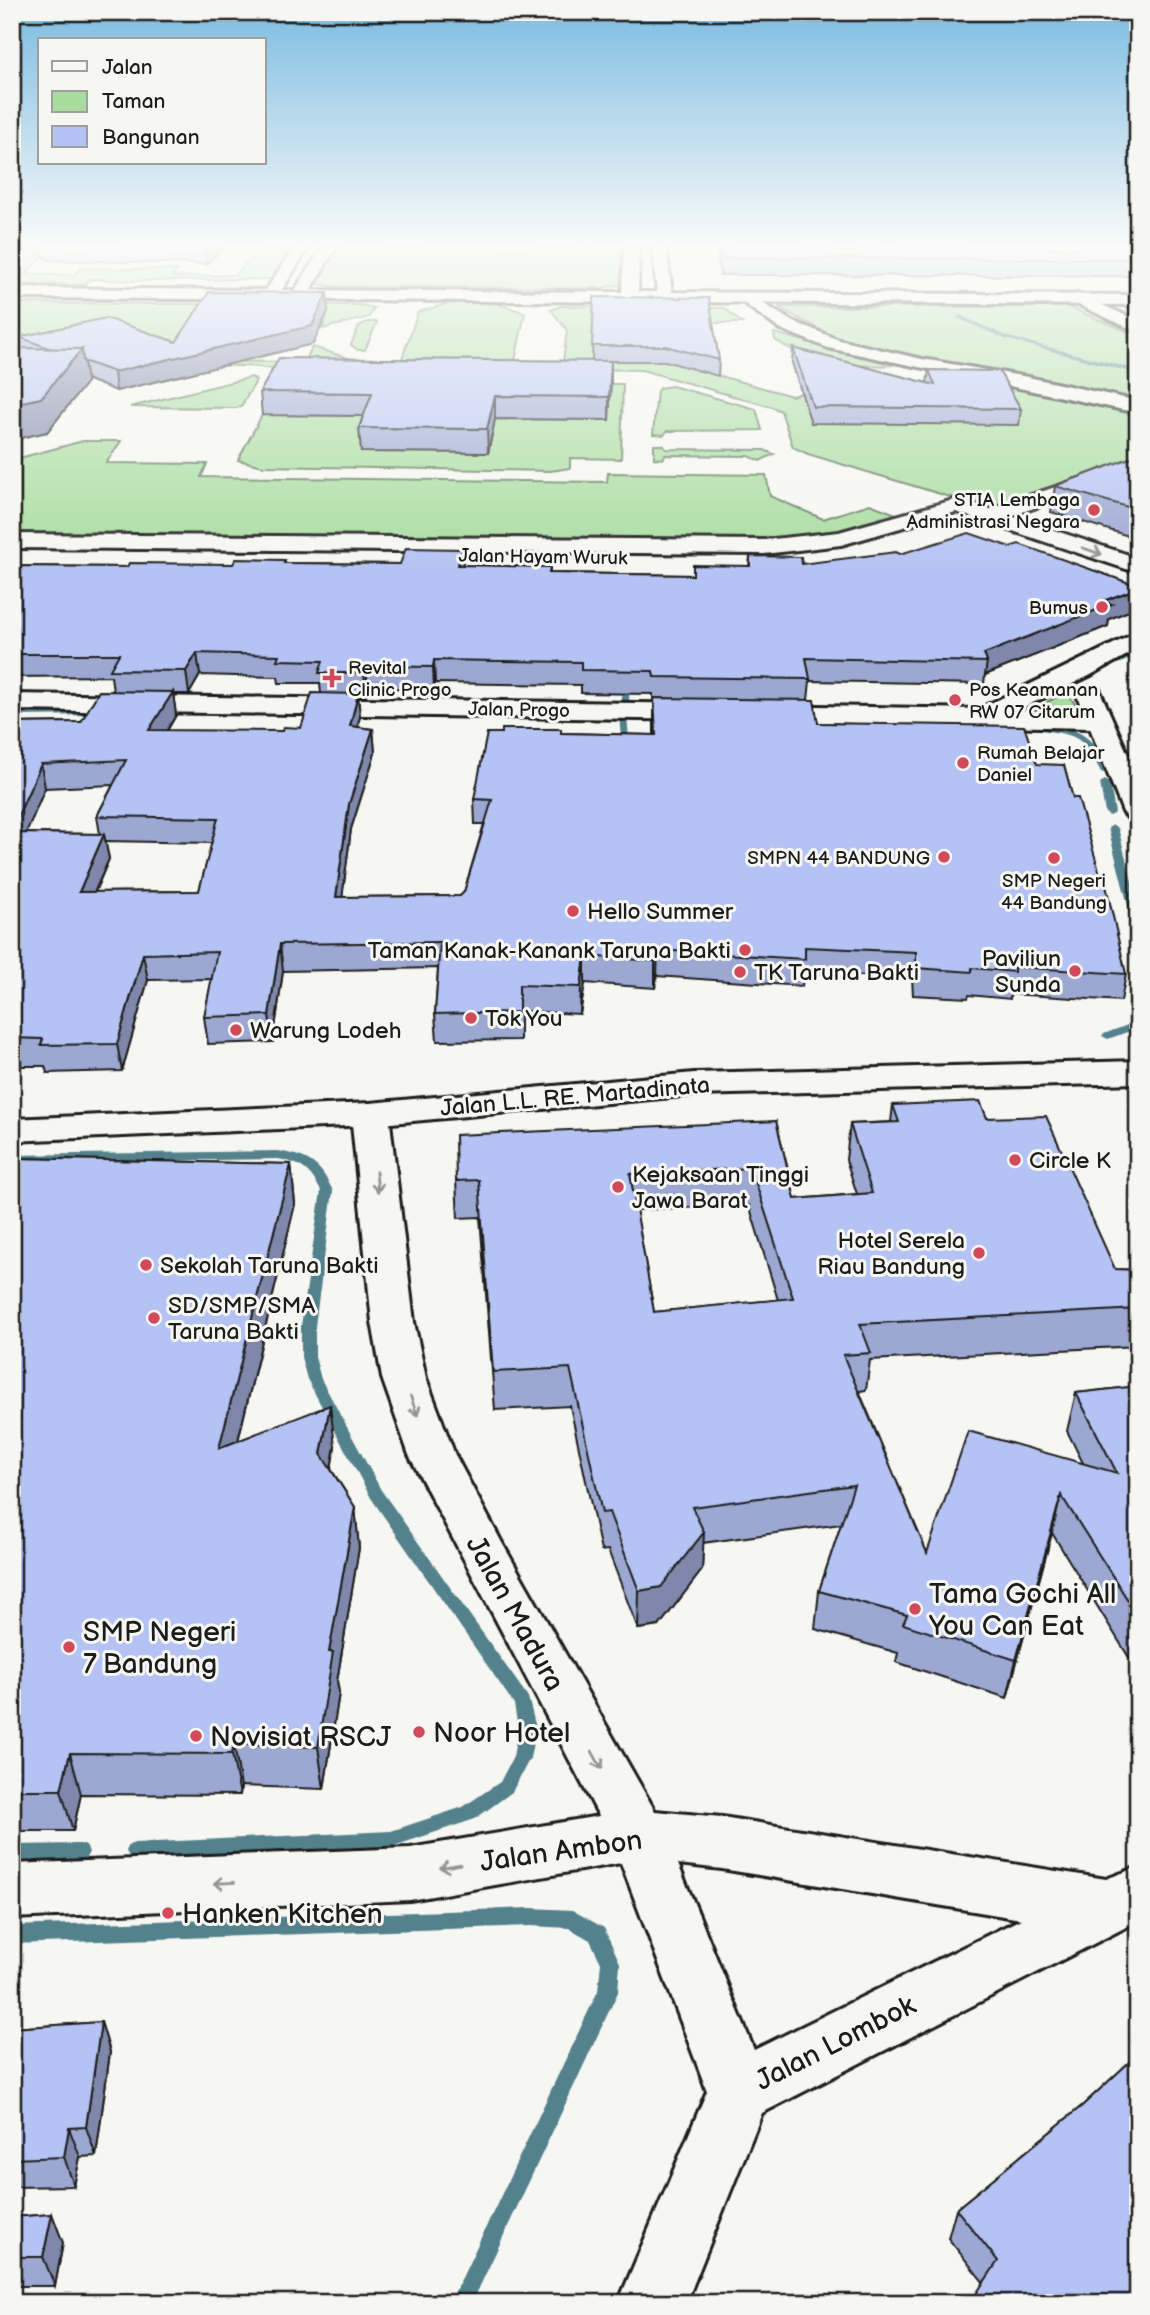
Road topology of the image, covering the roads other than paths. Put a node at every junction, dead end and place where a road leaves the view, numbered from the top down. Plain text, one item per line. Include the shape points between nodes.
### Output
1 (887, 356) edge
2 (1138, 407) edge
3 (1138, 465) edge
4 (958, 514) junction
5 (988, 515) junction
6 (24, 547) edge
7 (630, 551) junction
8 (1138, 566) edge
9 (1138, 584) edge
10 (1138, 639) edge
11 (1080, 671) junction
12 (12, 702) edge
13 (985, 715) junction
14 (1100, 720) junction
15 (1138, 812) edge
16 (1138, 1072) edge
17 (370, 1114) junction
18 (12, 1130) edge
19 (638, 1835) junction
20 (12, 1891) edge
21 (1122, 1900) edge
22 (739, 2091) junction
23 (653, 2303) edge

1 - 2 street
3 - 5 street
4 - 5 street
4 - 7 street, Jalan Hayam Wuruk via 931,513 804,544
4 - 7 street, Jalan Hayam Wuruk via 880,542 800,555 732,558
4 - 9 street
5 -> 8 street
6 - 7 street, Jalan Hayam Wuruk
10 - 11 street, Jalan Progo
11 - 13 street, Jalan Progo
11 - 14 street
12 - 13 street, Jalan Progo
13 - 14 street, Jalan Progo
14 - 15 street
16 - 17 street, Jalan L.L. RE. Martadinata via 694,1084
17 - 18 street, Jalan L.L. RE. Martadinata
17 -> 19 street, Jalan Madura via 393,1322 404,1378 432,1455
19 -> 20 street, Jalan Ambon via 410,1874
19 - 21 street, Jalan Ambon
19 - 22 street, Jalan Madura
21 - 22 street, Jalan Lombok
22 - 23 street, Jalan Lombok

